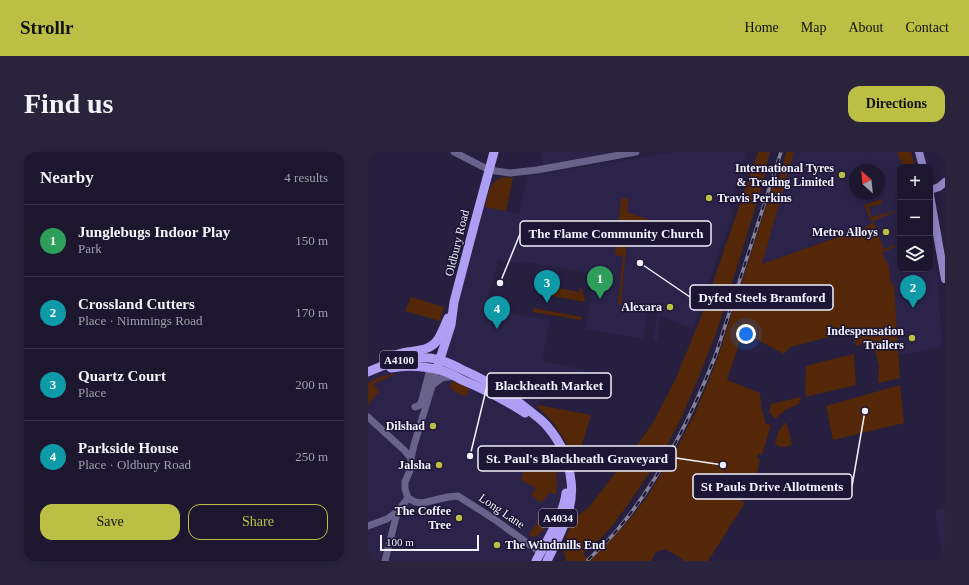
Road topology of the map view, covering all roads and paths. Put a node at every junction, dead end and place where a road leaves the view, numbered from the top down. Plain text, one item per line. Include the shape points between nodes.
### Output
1 (454, 152) edge
2 (494, 152) edge
3 (636, 152) edge
4 (919, 152) edge
5 (922, 164) edge
6 (489, 170) junction
7 (945, 182) edge
8 (933, 189) edge
9 (931, 200) edge
10 (945, 279) edge
11 (442, 340) junction
12 (438, 357) junction
13 (453, 365) junction
14 (425, 368) junction
15 (368, 372) edge
16 (454, 376) junction
17 (368, 378) edge
18 (432, 386) junction
19 (522, 408) junction
20 (425, 409) junction
21 (368, 417) edge
22 (411, 458) junction
23 (408, 498) junction
24 (398, 511) junction
25 (368, 526) edge
26 (538, 557) edge
27 (385, 561) edge
28 (549, 561) edge

1 - 6 street
2 - 6 main road, Oldbury Road
3 - 6 street via 525,172
4 - 5 main road
6 - 11 main road, Oldbury Road / A4100
7 - 8 main road
9 - 10 main road
11 - 12 main road
11 - 13 main road
11 - 15 main road, A4100 via 423,350 396,354
12 - 13 main road, A4100
12 - 14 main road
12 - 15 main road, A4100 via 405,359
13 - 19 main road, A4034 via 481,378
14 - 16 main road, A4034
14 - 17 main road, A4100 via 388,368
14 - 18 street
14 - 20 street via 428,379 420,405 415,407
16 - 18 street via 442,378
16 - 19 main road, A4034
18 - 20 street
19 - 26 main road, A4034 via 548,434 558,449 565,472 565,501
19 - 28 main road, A4034 via 546,426 557,440 568,463 571,480 568,514
20 - 22 street
21 - 22 street
22 - 23 street via 411,468 405,482
23 - 24 street
23 - 26 street, Long Lane via 422,503 458,496 494,519
24 - 25 street
24 - 27 street
26 - 28 main road, Long Lane / A4034

